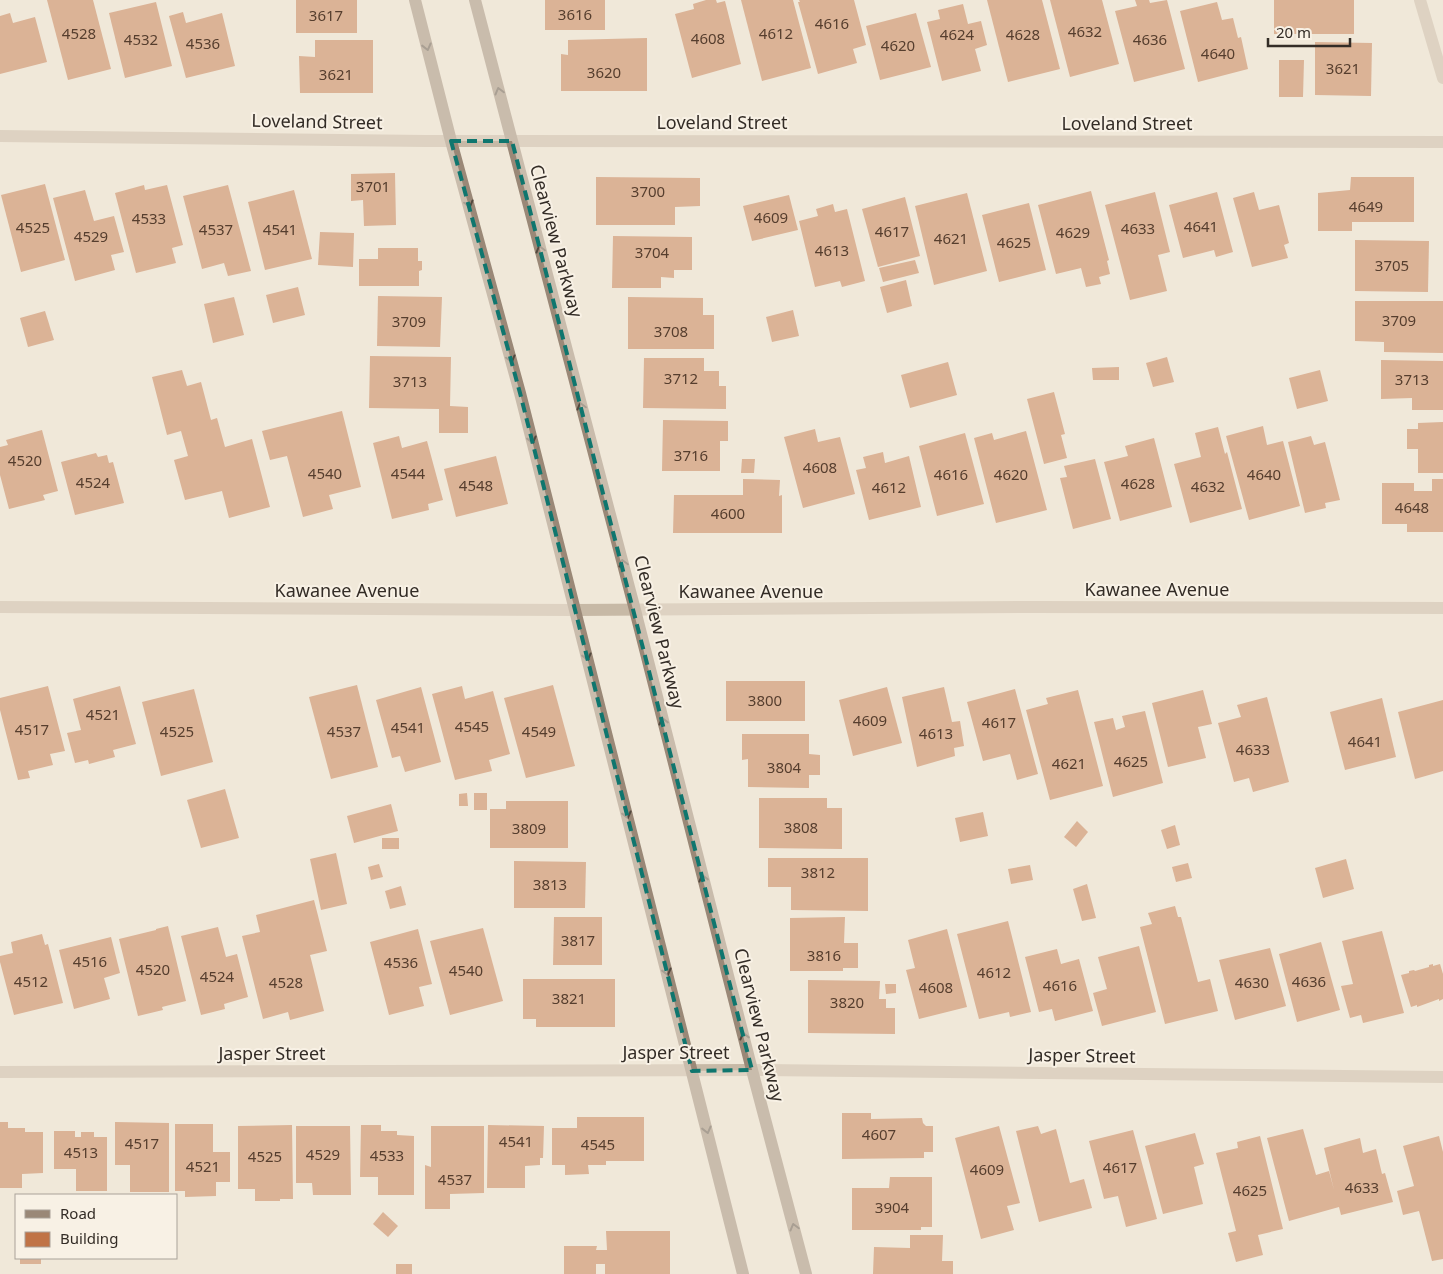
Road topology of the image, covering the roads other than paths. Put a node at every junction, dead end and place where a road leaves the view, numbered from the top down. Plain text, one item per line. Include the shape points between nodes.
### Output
1 (415, 0) edge
2 (475, 0) edge
3 (1420, 0) edge
4 (1443, 78) edge
5 (0, 136) edge
6 (451, 141) junction
7 (512, 141) junction
8 (1443, 142) edge
9 (0, 607) edge
10 (1443, 608) edge
11 (574, 610) junction
12 (635, 610) junction
13 (752, 1070) junction
14 (692, 1071) junction
15 (0, 1072) edge
16 (1443, 1077) edge
17 (743, 1274) edge
18 (806, 1274) edge

1 -> 6 main road
7 -> 2 main road, Clearview Parkway
3 - 4 street
5 - 6 street, Loveland Street
6 - 7 street, Loveland Street
6 -> 11 main road via 502,324
7 - 8 street, Loveland Street
12 -> 7 main road, Clearview Parkway
9 - 11 street, Kawanee Avenue
10 - 12 street, Kawanee Avenue
11 - 12 street, Kawanee Avenue
11 -> 14 main road
13 -> 12 main road, Clearview Parkway
13 - 14 street, Jasper Street
13 - 16 street, Jasper Street
18 -> 13 main road, Clearview Parkway
14 - 15 street, Jasper Street
14 -> 17 main road

